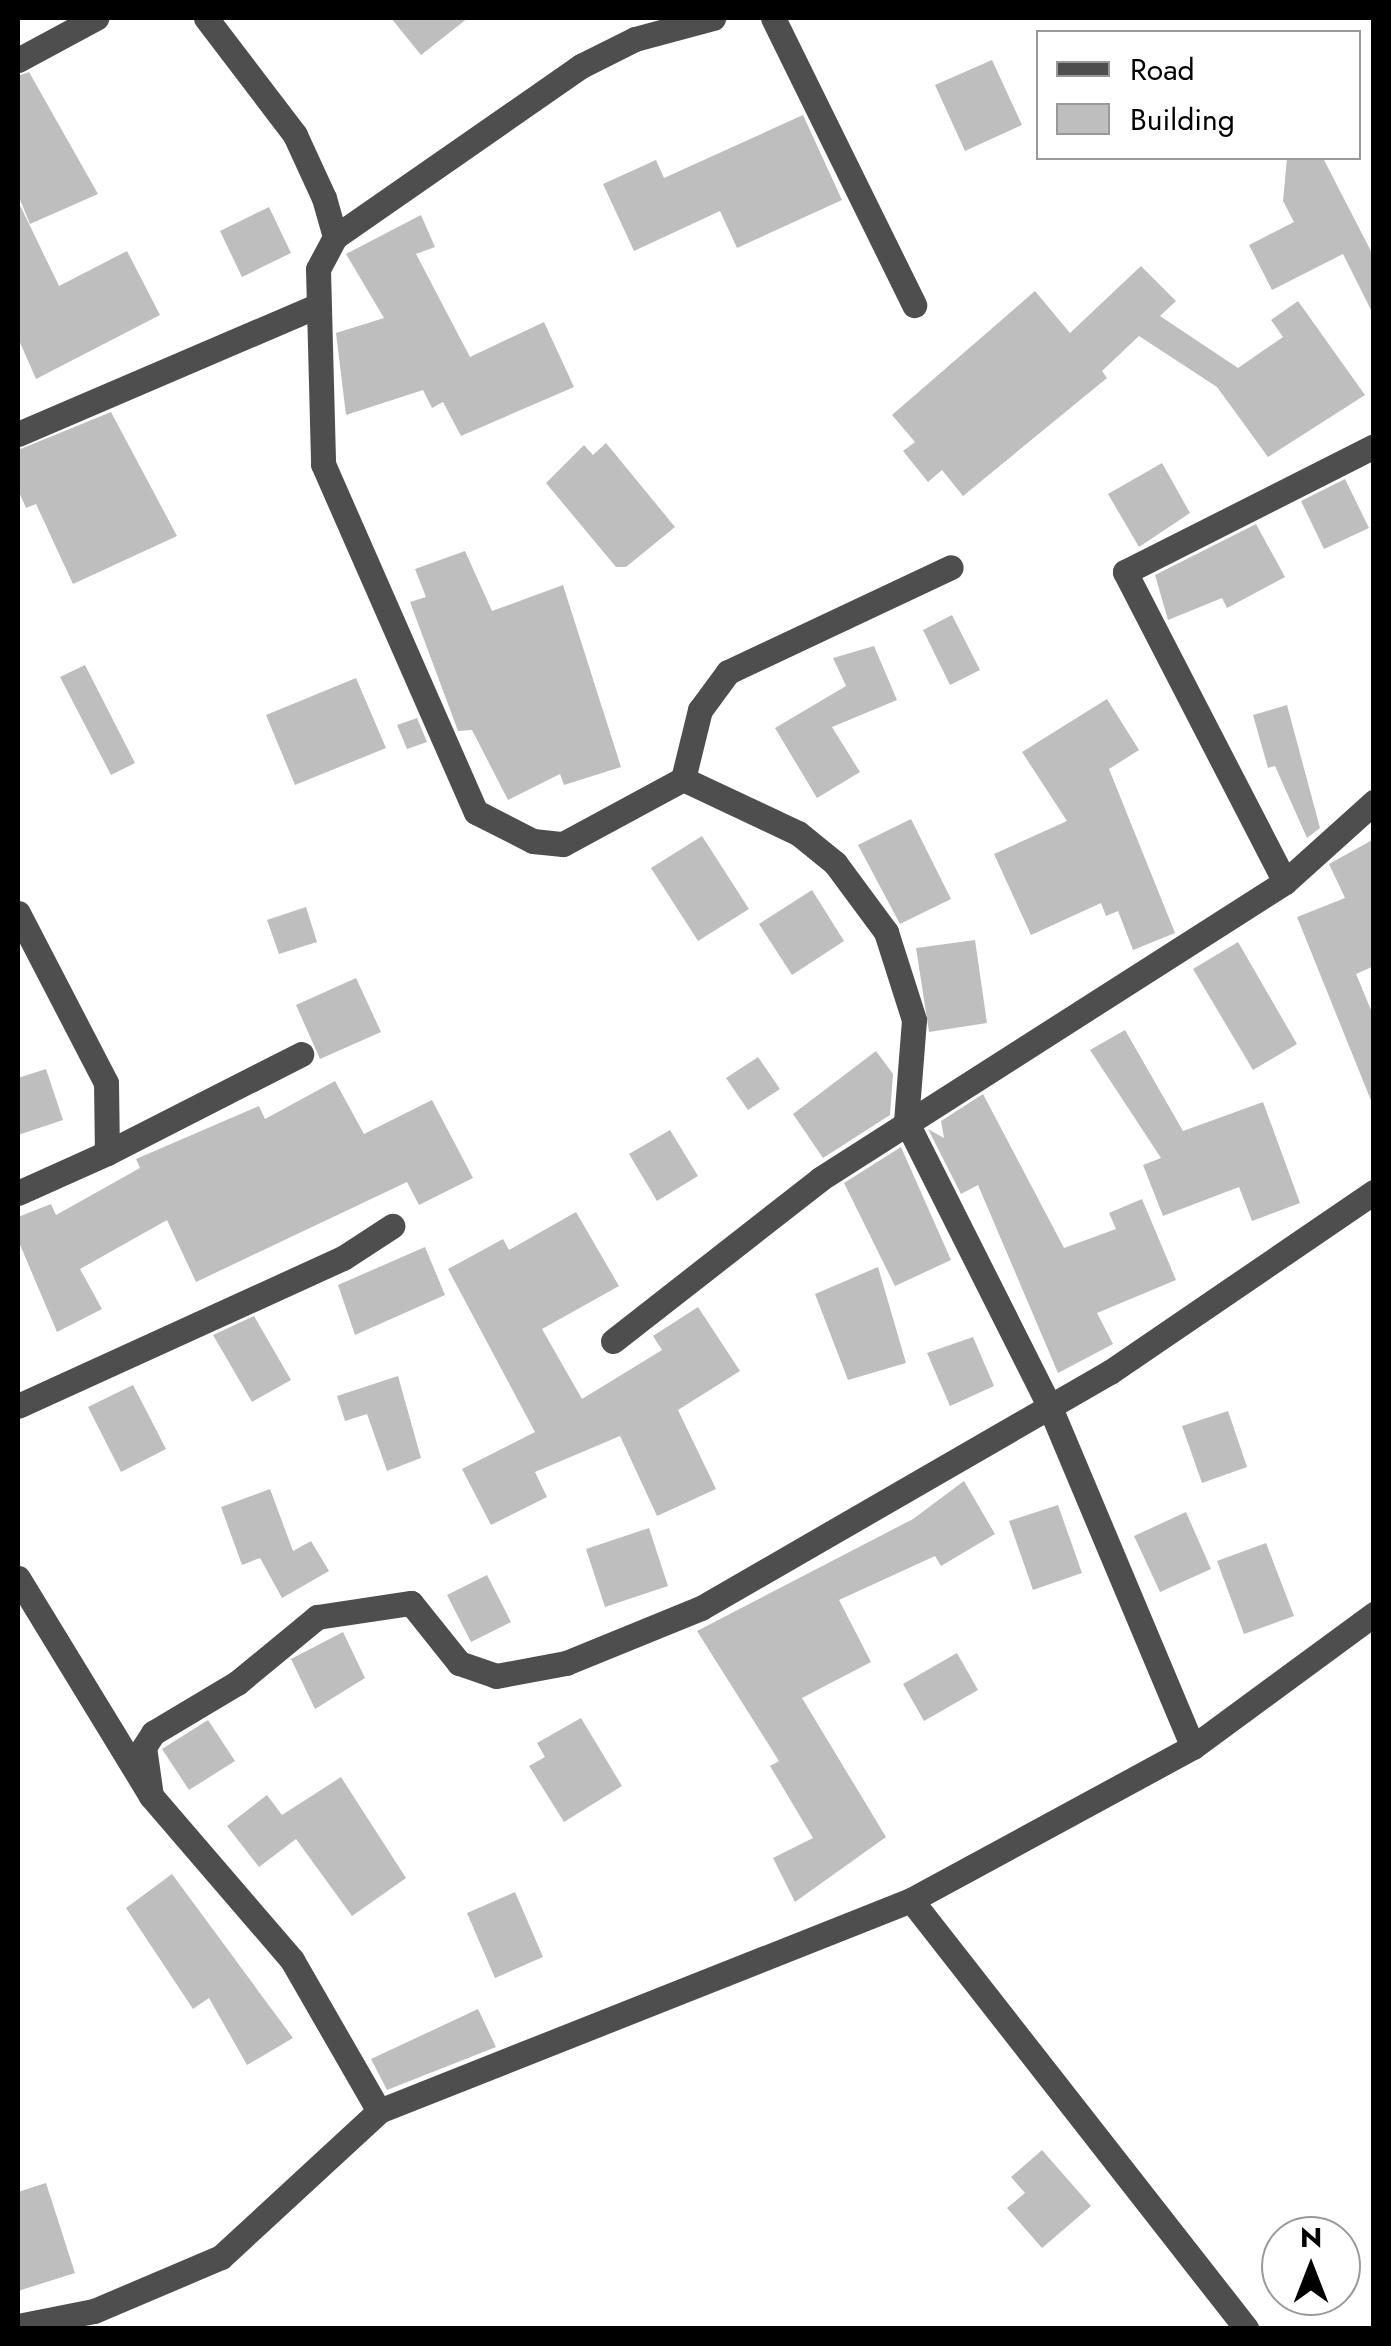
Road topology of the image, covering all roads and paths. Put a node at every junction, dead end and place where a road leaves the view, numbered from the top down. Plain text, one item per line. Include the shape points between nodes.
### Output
1 (96, 18) edge
2 (206, 18) edge
3 (714, 18) edge
4 (773, 18) edge
5 (18, 60) edge
6 (335, 237) junction
7 (914, 305) dead end
8 (317, 306) junction
9 (18, 434) edge
10 (1374, 446) edge
11 (952, 566) dead end
12 (682, 779) junction
13 (1374, 802) edge
14 (1285, 882) junction
15 (18, 913) edge
16 (301, 1054) dead end
17 (906, 1121) junction
18 (108, 1153) junction
19 (1374, 1192) edge
20 (18, 1193) edge
21 (392, 1226) dead end
22 (613, 1340) dead end
23 (1049, 1405) junction
24 (18, 1406) edge
25 (18, 1578) edge
26 (1374, 1614) edge
27 (1193, 1747) junction
28 (151, 1796) junction
29 (911, 1900) junction
30 (379, 2111) junction
31 (18, 2326) edge
32 (1246, 2328) edge

1 - 5 street
2 - 6 street via 295,135
3 - 6 street via 635,38 581,66
4 - 7 street
6 - 8 street via 318,270
8 - 9 street
8 - 12 street via 323,464 476,812 533,841 563,844
10 - 14 street via 1125,572
11 - 12 street via 728,672 700,710
12 - 17 street via 798,833 834,863 886,932 914,1020
13 - 14 street
14 - 17 street
15 - 18 street via 106,1083
16 - 18 street
17 - 22 street
17 - 23 street
18 - 20 street
19 - 23 street
21 - 24 street via 342,1258
23 - 27 street
23 - 28 street via 792,1560 566,1663 496,1676 474,1670 411,1603 317,1617 237,1683 153,1733 144,1746
25 - 28 street
26 - 27 street
27 - 29 street
28 - 30 street via 292,1960
29 - 30 street
29 - 32 street
30 - 31 street via 222,2257 94,2311

